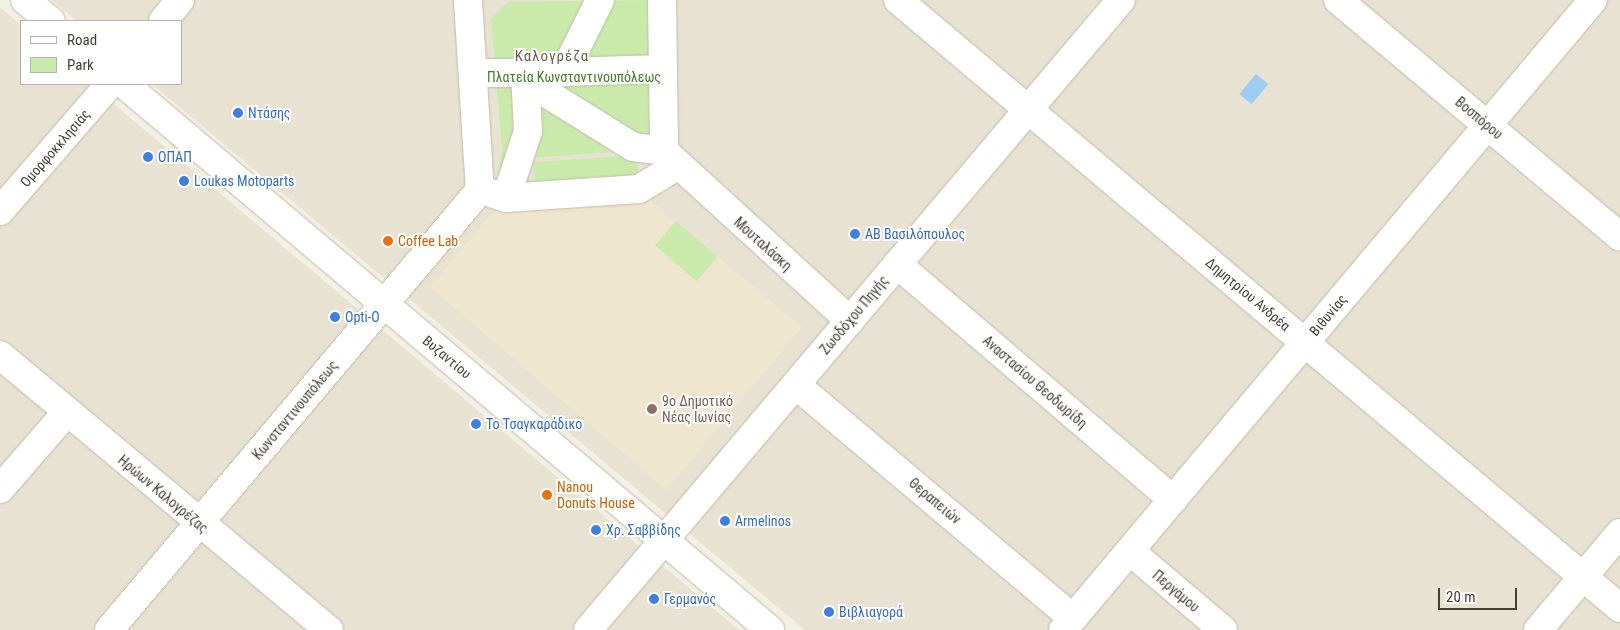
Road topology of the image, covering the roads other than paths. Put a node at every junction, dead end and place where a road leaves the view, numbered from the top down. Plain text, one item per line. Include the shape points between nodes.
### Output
1 (25, 0) edge
2 (180, 0) edge
3 (469, 0) edge
4 (600, 0) edge
5 (662, 0) edge
6 (898, 0) edge
7 (1120, 0) edge
8 (1338, 0) edge
9 (1593, 0) edge
10 (49, 20) edge
11 (164, 20) edge
12 (662, 69) junction
13 (564, 72) junction
14 (472, 73) junction
15 (525, 76) junction
16 (109, 85) edge
17 (125, 85) edge
18 (1028, 110) junction
19 (1487, 125) junction
20 (671, 159) junction
21 (480, 190) junction
22 (506, 198) junction
23 (0, 211) edge
24 (1620, 237) edge
25 (898, 264) junction
26 (384, 303) junction
27 (850, 321) junction
28 (1305, 342) junction
29 (0, 355) edge
30 (796, 385) junction
31 (67, 412) junction
32 (0, 489) edge
33 (1172, 500) junction
34 (198, 525) junction
35 (1620, 533) edge
36 (664, 540) junction
37 (1130, 551) junction
38 (1583, 577) junction
39 (1620, 608) edge
40 (1068, 624) edge
41 (109, 630) edge
42 (329, 630) edge
43 (588, 630) edge
44 (770, 630) edge
45 (1223, 630) edge
46 (1538, 630) edge

1 - 10 street
2 - 11 street
3 - 14 street
4 - 13 street
5 - 12 street
6 - 18 street, Δημητρίου Ανδρέα
7 - 18 street, Ζωοδόχου Πηγής
8 - 19 street, Βοσπόρου
9 - 19 street, Βιθυνίας
12 - 13 street
12 - 20 street
13 - 15 street
14 - 15 street
14 - 21 street
15 - 20 street via 633,147
15 - 22 street via 528,131
16 - 23 street, Ομορφοκκλησιάς
17 - 26 street, Βυζαντίου
18 - 25 street, Ζωοδόχου Πηγής
18 - 28 street, Δημητρίου Ανδρέα
19 - 24 street, Βοσπόρου
19 - 28 street, Βιθυνίας
20 - 22 street via 639,189
20 - 27 street, Μουταλάσκη
21 - 22 street
21 - 26 street, Κωνσταντινουπόλεως
25 - 27 street, Ζωοδόχου Πηγής
25 - 33 street, Αναστασίου Θεοδωρίδη
26 - 34 street, Κωνσταντινουπόλεως
26 - 36 street, Βυζαντίου
27 - 30 street, Ζωοδόχου Πηγής
28 - 33 street, Βιθυνίας
28 - 38 street, Δημητρίου Ανδρέα
29 - 31 street, Ηρώων Καλογρέζας
30 - 36 street, Ζωοδόχου Πηγής
30 - 40 street, Θεραπειών
31 - 32 street
31 - 34 street, Ηρώων Καλογρέζας
33 - 37 street, Βιθυνίας
34 - 41 street, Κωνσταντινουπόλεως
34 - 42 street, Ηρώων Καλογρέζας
35 - 38 street
36 - 43 street, Ζωοδόχου Πηγής
36 - 44 street, Βυζαντίου
37 - 40 street, Βιθυνίας
37 - 45 street, Περγάμου
38 - 39 street, Δημητρίου Ανδρέα
38 - 46 street

